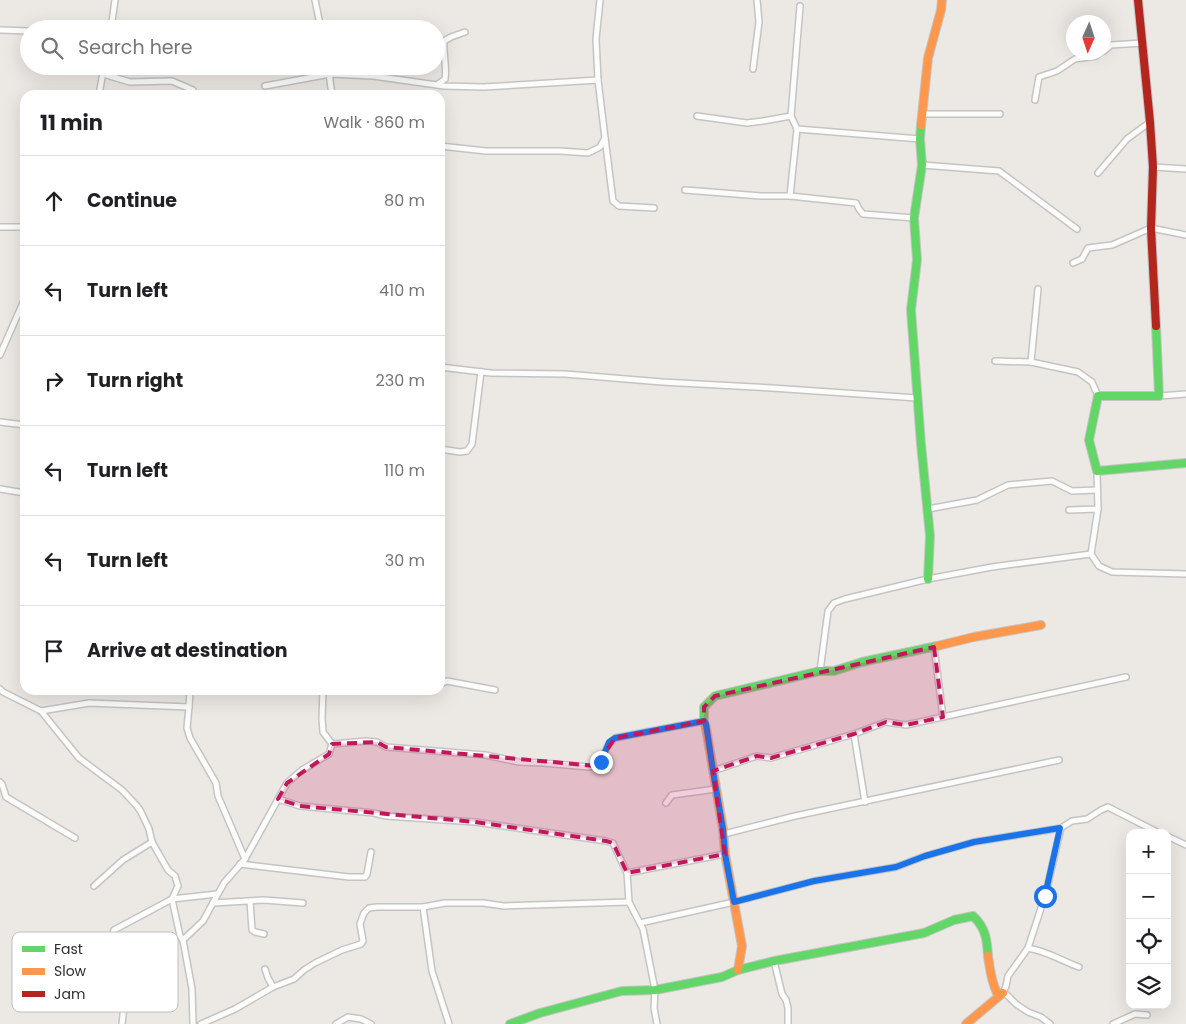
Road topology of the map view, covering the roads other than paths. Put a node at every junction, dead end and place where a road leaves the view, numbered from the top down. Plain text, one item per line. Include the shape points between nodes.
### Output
1 (115, 0) edge
2 (315, 0) edge
3 (600, 0) edge
4 (757, 0) edge
5 (942, 0) edge
6 (1138, 0) edge
7 (800, 6) dead end
8 (112, 20) edge
9 (319, 20) edge
10 (0, 30) edge
11 (20, 31) edge
12 (465, 32) dead end
13 (445, 40) edge
14 (1142, 43) junction
15 (1111, 45) edge
16 (445, 60) edge
17 (1074, 60) edge
18 (753, 69) dead end
19 (103, 75) edge
20 (106, 75) edge
21 (325, 75) edge
22 (330, 75) edge
23 (352, 75) edge
24 (598, 80) junction
25 (437, 85) junction
26 (265, 86) dead end
27 (100, 90) edge
28 (193, 90) edge
29 (332, 90) edge
30 (1035, 100) dead end
31 (922, 114) junction
32 (1000, 114) dead end
33 (697, 116) dead end
34 (791, 116) junction
35 (1150, 122) junction
36 (797, 129) junction
37 (605, 138) junction
38 (920, 139) junction
39 (445, 147) edge
40 (922, 165) junction
41 (1153, 166) junction
42 (1186, 168) edge
43 (1098, 173) dead end
44 (685, 190) dead end
45 (790, 196) junction
46 (654, 208) dead end
47 (914, 218) junction
48 (0, 227) edge
49 (20, 227) edge
50 (1151, 228) junction
51 (1077, 229) dead end
52 (1186, 235) edge
53 (1073, 263) dead end
54 (1038, 289) dead end
55 (20, 309) edge
56 (0, 355) edge
57 (995, 361) dead end
58 (1031, 362) junction
59 (445, 368) edge
60 (481, 372) junction
61 (1186, 394) edge
62 (1098, 396) junction
63 (1159, 396) junction
64 (918, 398) junction
65 (0, 422) edge
66 (20, 424) edge
67 (445, 450) edge
68 (1186, 463) edge
69 (1096, 471) junction
70 (0, 489) edge
71 (1097, 490) junction
72 (20, 492) edge
73 (928, 509) junction
74 (1098, 509) junction
75 (1069, 510) dead end
76 (1091, 554) junction
77 (1186, 574) edge
78 (928, 579) junction
79 (1041, 625) dead end
80 (934, 647) junction
81 (820, 671) junction
82 (1126, 677) dead end
83 (445, 681) edge
84 (0, 688) edge
85 (495, 690) dead end
86 (190, 695) edge
87 (324, 695) edge
88 (189, 707) junction
89 (41, 711) junction
90 (943, 717) junction
91 (704, 721) junction
92 (854, 734) junction
93 (332, 744) junction
94 (1059, 760) dead end
95 (713, 771) junction
96 (0, 782) edge
97 (716, 789) junction
98 (278, 799) junction
99 (865, 802) junction
100 (666, 803) dead end
101 (1060, 828) junction
102 (1151, 829) edge
103 (724, 834) junction
104 (74, 838) dead end
105 (1171, 838) edge
106 (152, 842) junction
107 (1186, 845) edge
108 (371, 852) dead end
109 (725, 854) junction
110 (244, 859) junction
111 (240, 864) junction
112 (627, 873) junction
113 (94, 886) dead end
114 (217, 894) junction
115 (172, 899) junction
116 (250, 901) junction
117 (629, 902) junction
118 (734, 902) junction
119 (213, 903) junction
120 (303, 904) dead end
121 (422, 907) junction
122 (640, 923) junction
123 (113, 932) edge
124 (264, 934) dead end
125 (183, 940) junction
126 (1028, 948) junction
127 (774, 961) junction
128 (1079, 968) dead end
129 (265, 969) dead end
130 (738, 970) junction
131 (273, 987) junction
132 (655, 990) junction
133 (1003, 993) junction
134 (1147, 1015) dead end
135 (193, 1024) edge
136 (201, 1024) edge
137 (336, 1024) edge
138 (371, 1024) edge
139 (449, 1024) edge
140 (510, 1024) edge
141 (658, 1024) edge
142 (788, 1024) edge
143 (966, 1024) edge
144 (1050, 1024) edge
145 (1113, 1024) edge

1 - 8 street
2 - 9 street
3 - 24 street via 596,39
4 - 18 street via 759,22
5 - 31 street via 928,58
6 - 14 street
7 - 34 street
10 - 11 street
12 - 13 street
14 - 15 street
14 - 35 street
16 - 25 street via 445,79
17 - 30 street via 1057,71 1039,77
19 - 27 street
20 - 28 street via 130,82 172,82
21 - 26 street
22 - 29 street
23 - 25 street
24 - 25 street via 484,87
24 - 37 street
31 - 32 street
31 - 38 street
33 - 34 street via 747,123
34 - 36 street
35 - 41 street
35 - 43 street via 1127,139
36 - 38 street
36 - 45 street
37 - 39 street via 600,147 588,153 486,151
37 - 46 street via 613,201 619,206
38 - 40 street
40 - 47 street
40 - 51 street via 999,171
41 - 42 street
41 - 50 street
44 - 45 street
45 - 47 street via 856,203 863,214
47 - 64 street via 916,260 911,310
48 - 49 street
50 - 52 street
50 - 53 street via 1112,245 1088,248 1082,259
50 - 63 street
54 - 58 street
55 - 56 street
57 - 58 street
58 - 62 street via 1078,372 1092,382
59 - 60 street
60 - 64 street via 565,374
60 - 67 street via 472,444 467,451
61 - 63 street
62 - 63 street
62 - 69 street via 1089,440
64 - 73 street
65 - 66 street
68 - 69 street
69 - 71 street
70 - 72 street
71 - 73 street via 1072,491 1052,481 1008,485 976,500
71 - 74 street
73 - 78 street
74 - 75 street
74 - 76 street
76 - 77 street via 1099,566 1112,572
76 - 78 street
78 - 81 street via 834,603 828,611
79 - 80 street
80 - 81 street via 834,671
80 - 90 street
81 - 91 street via 715,696 704,707
82 - 90 street
83 - 85 street
84 - 89 street
86 - 88 street
87 - 93 street via 323,732
88 - 89 street via 89,703
88 - 110 street via 187,728 190,738 216,783 218,796
89 - 106 street via 79,758 122,790 137,806 149,828
90 - 92 street via 906,725 886,722
91 - 93 street via 615,738 609,742 601,762 589,768 386,747 377,742
91 - 95 street
92 - 95 street via 771,758 757,756
92 - 99 street
93 - 98 street via 329,754 287,783
94 - 99 street
95 - 97 street
96 - 104 street via 6,797
97 - 100 street via 672,795
97 - 103 street
98 - 110 street
98 - 112 street via 300,806 476,822 606,841 612,843
99 - 103 street
101 - 102 street via 1072,821 1087,819 1108,807
101 - 118 street via 974,842 896,867 814,881
101 - 126 street via 1045,896
103 - 109 street
105 - 107 street
106 - 113 street via 123,860
106 - 115 street via 175,876 178,886
108 - 111 street via 365,877
109 - 112 street
109 - 118 street
110 - 111 street
111 - 114 street
112 - 117 street
114 - 115 street
114 - 119 street
115 - 123 street
115 - 125 street
116 - 119 street
116 - 120 street
116 - 124 street via 252,930
117 - 121 street via 504,906 445,903
117 - 122 street
118 - 122 street
118 - 130 street via 742,946
119 - 125 street via 204,921
121 - 131 street via 370,908 360,924 362,944 315,963 294,979
121 - 139 street via 432,971
122 - 132 street
125 - 135 street via 192,990
126 - 128 street
126 - 133 street via 1008,976
127 - 130 street
127 - 133 street via 924,933 947,922 973,916 984,931 994,988 997,993
127 - 142 street via 788,1008
129 - 131 street
130 - 132 street
131 - 136 street
132 - 140 street via 622,991
132 - 141 street via 654,1008
133 - 143 street
133 - 144 street
134 - 145 street via 1135,1014
137 - 138 street via 348,1017

